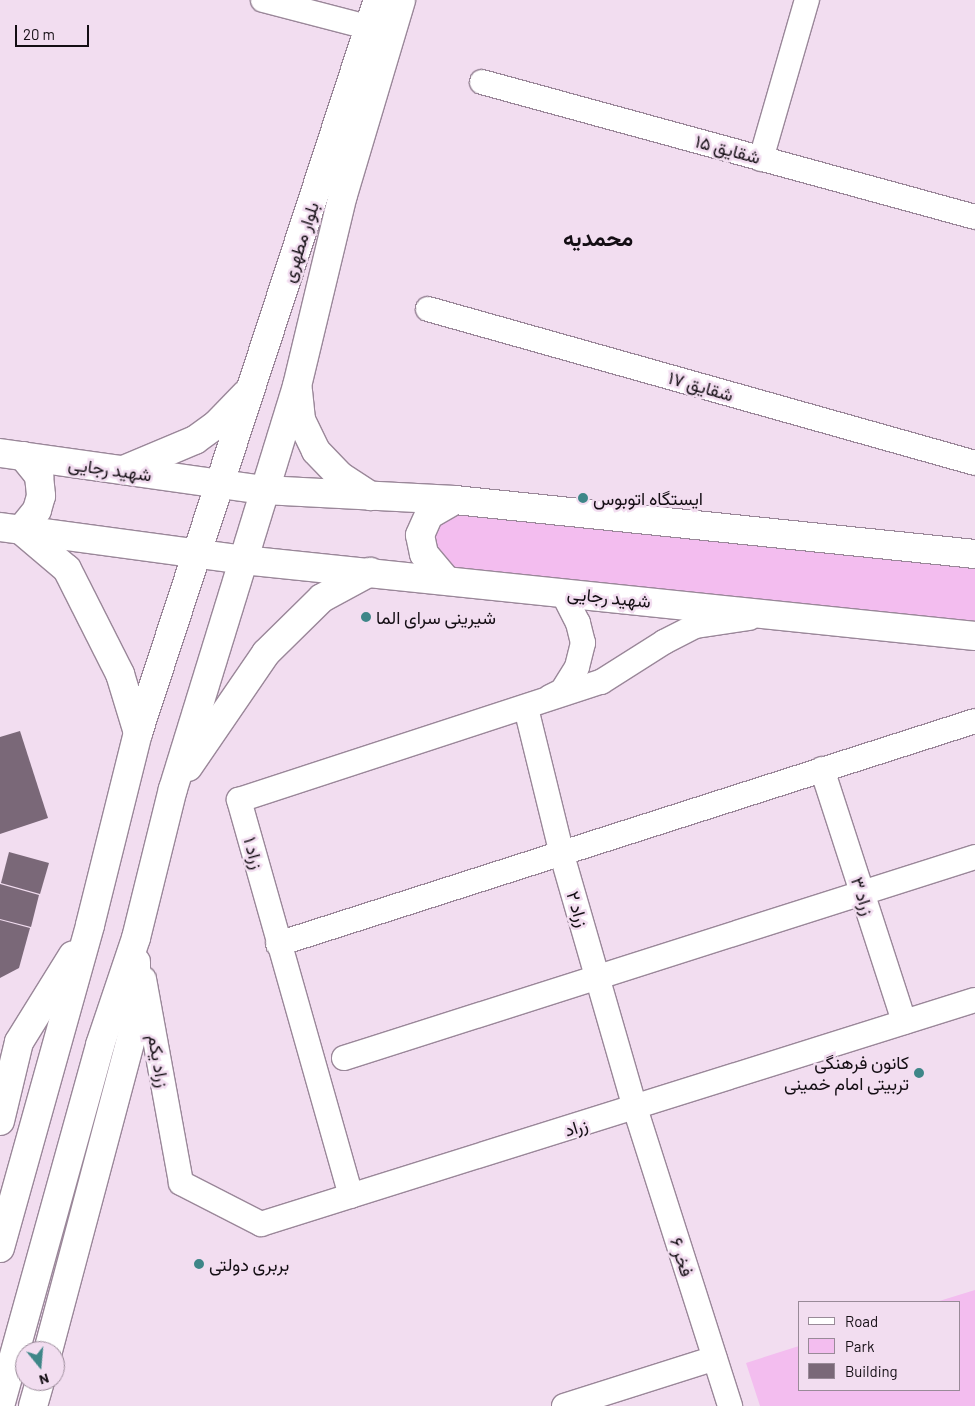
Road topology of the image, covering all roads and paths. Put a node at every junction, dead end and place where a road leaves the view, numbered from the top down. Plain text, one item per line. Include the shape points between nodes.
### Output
1 (263, 0) edge
2 (378, 0) edge
3 (401, 0) edge
4 (807, 0) edge
5 (370, 28) junction
6 (482, 82) dead end
7 (761, 158) junction
8 (975, 217) edge
9 (428, 309) dead end
10 (297, 386) junction
11 (252, 387) junction
12 (11, 454) edge
13 (975, 463) edge
14 (122, 471) junction
15 (220, 484) junction
16 (264, 490) junction
17 (372, 497) junction
18 (456, 500) junction
19 (10, 528) edge
20 (199, 553) junction
21 (975, 554) edge
22 (243, 560) junction
23 (370, 572) junction
24 (446, 580) junction
25 (562, 592) junction
26 (771, 614) junction
27 (975, 636) edge
28 (526, 708) junction
29 (975, 721) edge
30 (138, 733) junction
31 (822, 769) junction
32 (173, 789) junction
33 (562, 855) junction
34 (975, 857) edge
35 (862, 893) junction
36 (90, 926) junction
37 (136, 938) junction
38 (278, 944) junction
39 (598, 978) junction
40 (975, 1000) edge
41 (904, 1022) junction
42 (344, 1058) dead end
43 (634, 1108) junction
44 (0, 1121) edge
45 (182, 1183) joint
46 (351, 1196) junction
47 (0, 1248) edge
48 (51, 1341) edge
49 (715, 1358) junction
50 (37, 1391) edge
51 (0, 1406) edge
52 (33, 1406) edge
53 (564, 1406) edge
54 (730, 1406) edge

1 - 5 street
2 - 5 main road, بلوار مطهری
3 - 10 main road, بلوار مطهری via 343,195
4 - 7 street
5 - 11 main road, بلوار مطهری
6 - 7 street, شقایق ۱۵
7 - 8 street, شقایق ۱۵
9 - 13 street, شقایق ۱۷
10 - 16 main road, بلوار مطهری
10 - 17 main road via 301,420 316,451 340,476
11 - 14 main road via 235,407 195,440 172,453
11 - 15 main road, بلوار مطهری
12 - 14 main road, شهید رجایی
12 - 19 main road via 39,476 41,496 37,510
14 - 15 main road, شهید رجایی
15 - 16 main road, شهید رجایی
15 - 20 main road, بلوار مطهری
16 - 17 main road
16 - 22 main road, بلوار مطهری
17 - 18 main road
18 - 21 main road
18 - 24 main road via 429,515 420,535 424,554
19 - 20 main road
19 - 30 main road via 67,569 120,674
20 - 22 main road, شهید رجایی
20 - 30 main road, بلوار مطهری
22 - 23 main road, شهید رجایی
22 - 32 main road, بلوار مطهری
23 - 24 main road, شهید رجایی
23 - 32 main road via 322,598 266,653
24 - 25 main road, شهید رجایی
25 - 26 main road, شهید رجایی
25 - 28 street via 578,623 583,643 577,667 562,691
26 - 27 main road, شهید رجایی
26 - 28 street via 696,626 601,682
28 - 33 street, زراد ۲
28 - 38 street, زراد ۱ via 239,800
29 - 31 street
30 - 36 main road, بلوار مطهری
31 - 33 street
31 - 35 street, زراد ۳
32 - 37 main road, بلوار مطهری
33 - 38 street
33 - 39 street, زراد ۲
34 - 35 street
35 - 39 street
35 - 41 street, زراد ۳
36 - 44 main road via 20,1042
36 - 47 main road, بلوار مطهری
37 - 45 street, زراد یکم
37 - 48 main road via 136,1020
37 - 51 main road via 100,1045
38 - 46 street, زراد ۱
39 - 42 street
39 - 43 street, زراد ۲
40 - 41 street, زراد
41 - 43 street, زراد
43 - 46 street, زراد
43 - 49 street, فخر ۶
45 - 46 street, زراد via 261,1224
49 - 53 street
49 - 54 street, فخر ۶
50 - 52 main road

